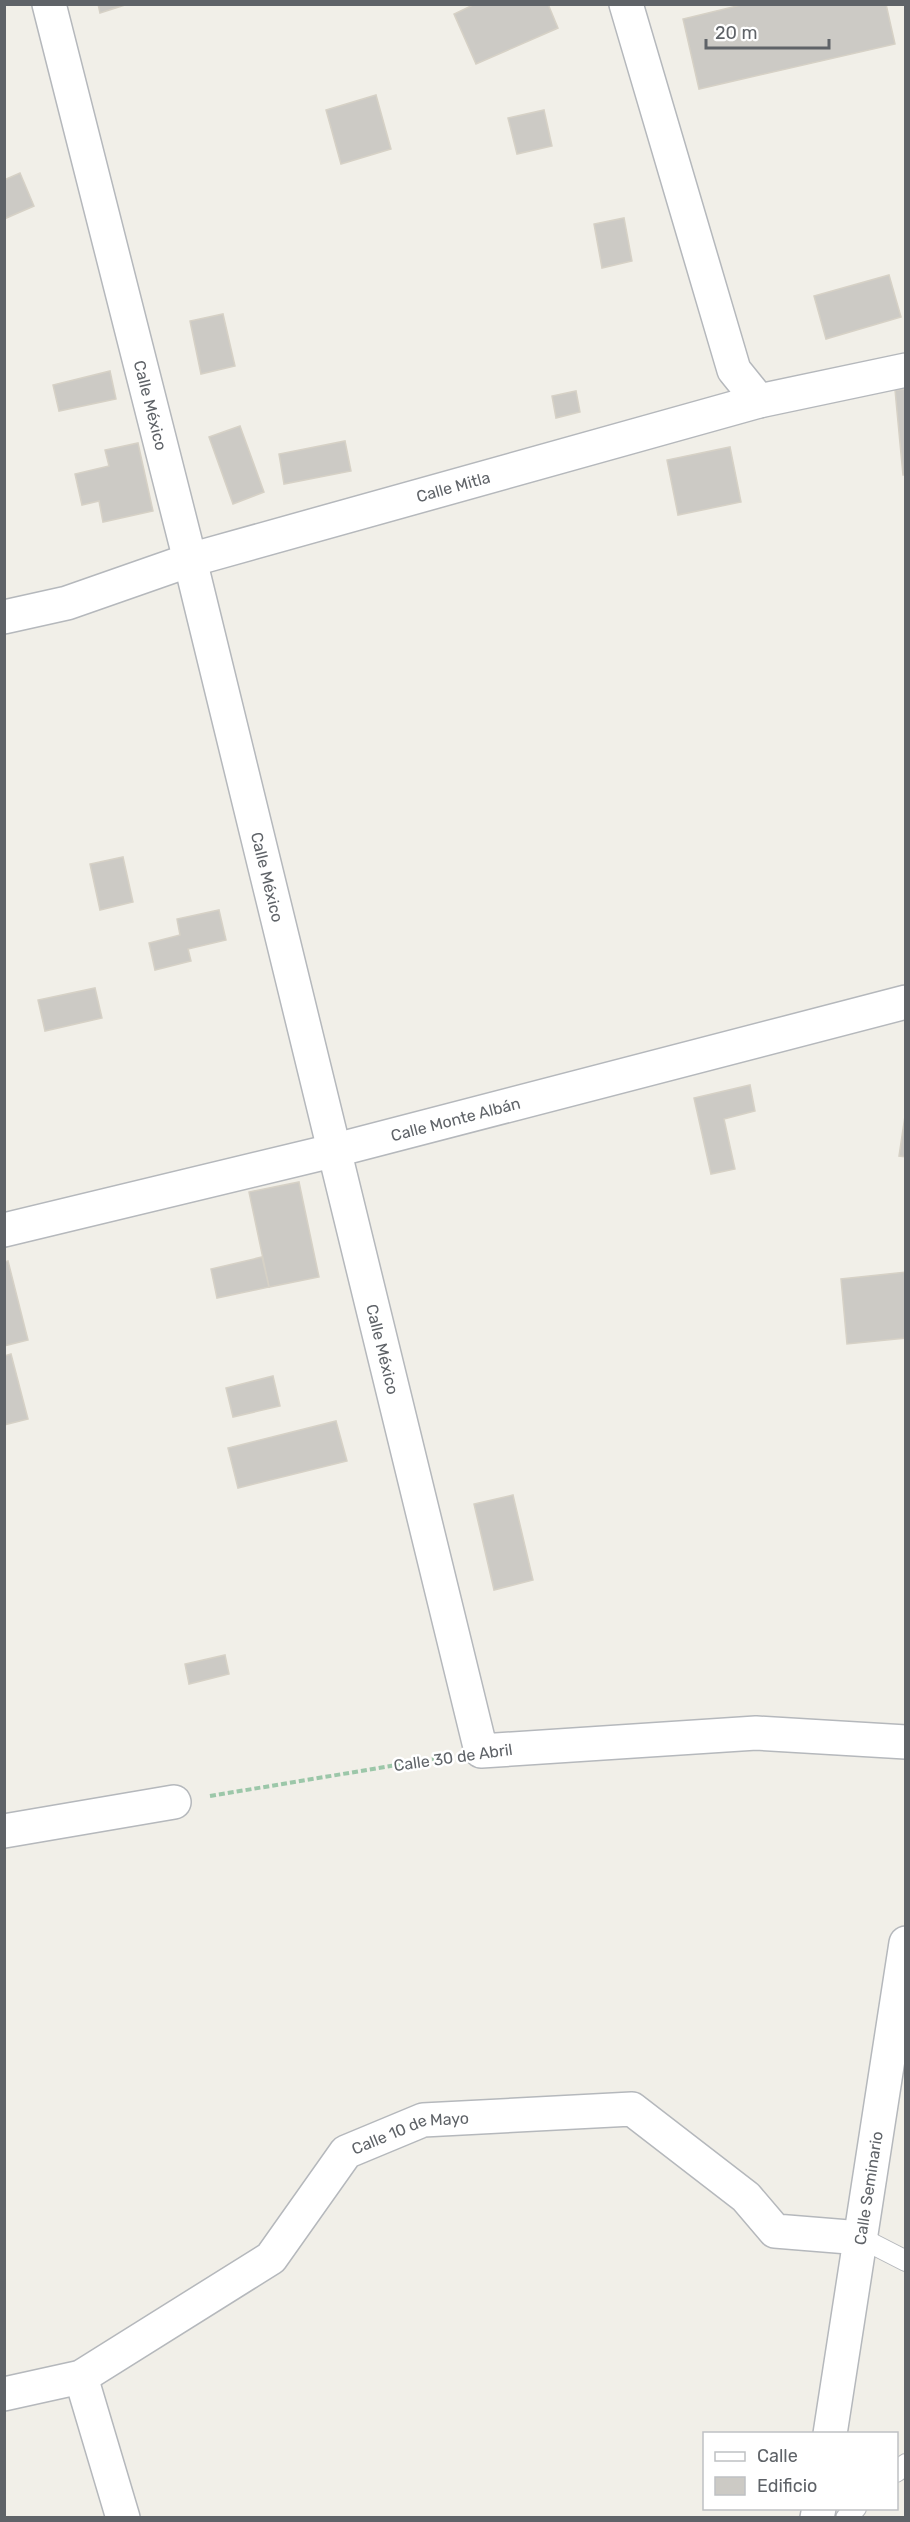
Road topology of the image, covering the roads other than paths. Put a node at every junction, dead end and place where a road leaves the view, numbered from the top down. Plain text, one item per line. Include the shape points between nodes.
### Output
1 (49, 4) edge
2 (626, 4) edge
3 (906, 370) edge
4 (759, 402) junction
5 (190, 560) junction
6 (4, 617) edge
7 (906, 1002) edge
8 (336, 1150) junction
9 (4, 1230) edge
10 (906, 1742) edge
11 (481, 1750) joint
12 (174, 1803) road end
13 (4, 1830) edge
14 (906, 1943) edge
15 (861, 2238) junction
16 (906, 2261) edge
17 (81, 2377) junction
18 (4, 2394) edge
19 (830, 2432) edge
20 (123, 2517) edge

1 - 5 street, Calle México
2 - 4 street via 734,370
3 - 4 street, Calle Mitla
4 - 5 street, Calle Mitla
5 - 6 street, Calle Mitla via 67,603
5 - 8 street, Calle México
7 - 8 street, Calle Monte Albán
8 - 9 street, Calle Monte Albán
8 - 11 street, Calle México
10 - 11 street, Calle 30 de Abril via 756,1733
12 - 13 street
14 - 15 street, Calle Seminario
15 - 16 lane
15 - 17 street, Calle 10 de Mayo via 775,2231 746,2197 632,2109 423,2120 346,2152 271,2258
15 - 19 street, Calle Seminario
17 - 18 street, Calle 10 de Mayo
17 - 20 street

